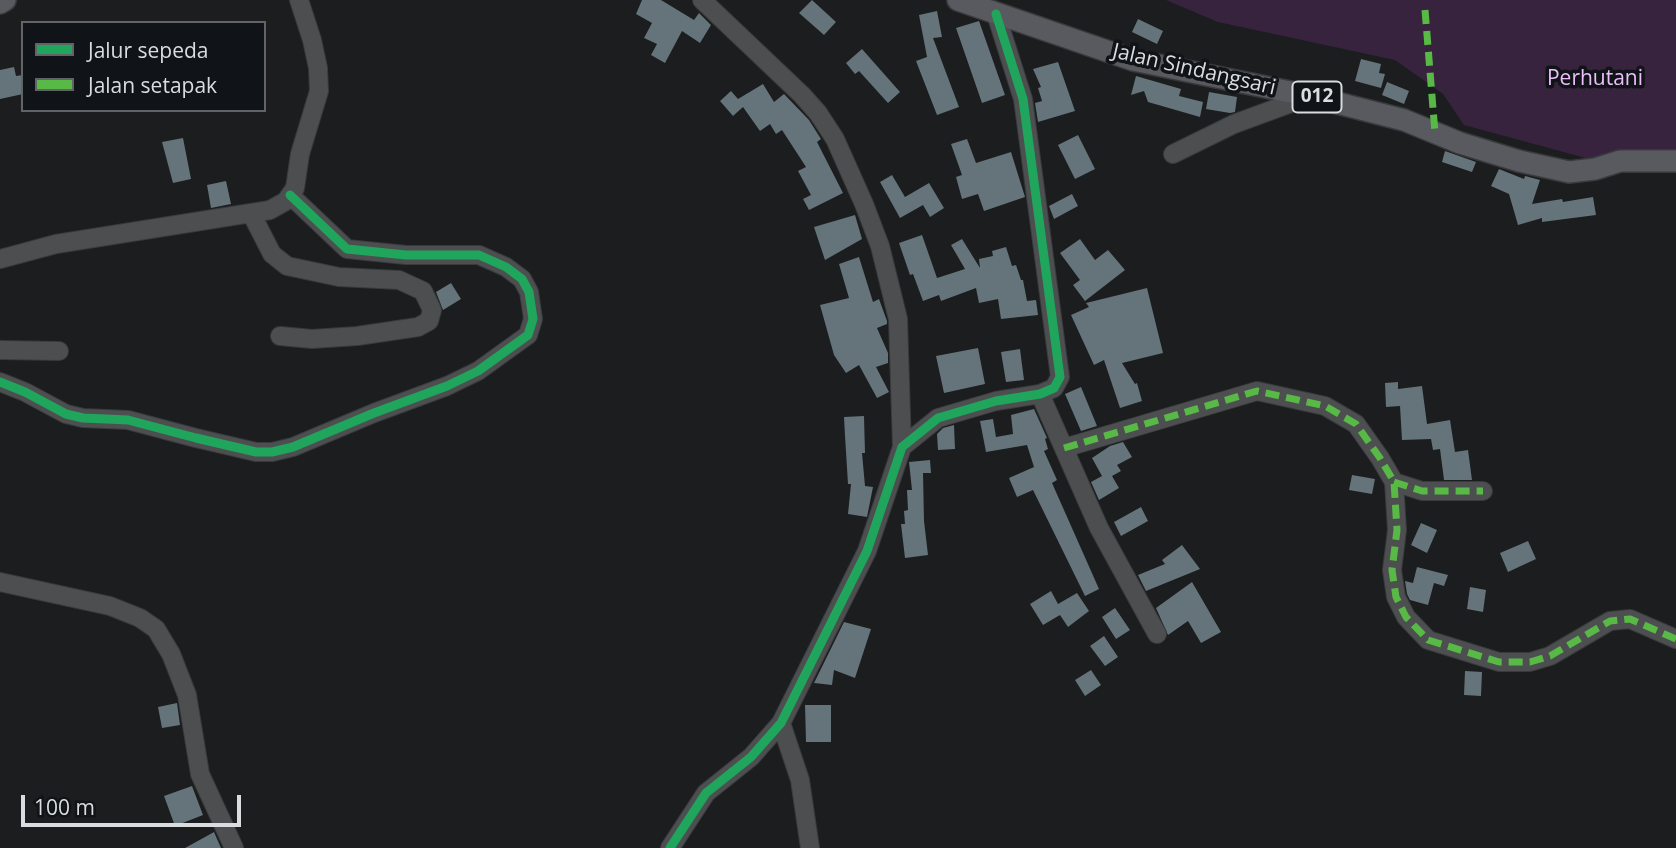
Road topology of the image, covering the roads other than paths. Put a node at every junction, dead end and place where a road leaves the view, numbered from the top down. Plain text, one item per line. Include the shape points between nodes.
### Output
1 (5, 0) edge
2 (299, 0) edge
3 (702, 0) edge
4 (958, 0) edge
5 (0, 3) edge
6 (996, 13) junction
7 (1310, 96) junction
8 (1173, 154) dead end
9 (1676, 161) edge
10 (290, 195) junction
11 (251, 213) junction
12 (0, 259) edge
13 (280, 336) dead end
14 (0, 350) edge
15 (58, 351) dead end
16 (0, 382) edge
17 (1040, 394) junction
18 (902, 447) junction
19 (1064, 448) junction
20 (1394, 482) junction
21 (1483, 491) dead end
22 (0, 582) edge
23 (1157, 634) dead end
24 (1676, 639) edge
25 (781, 723) junction
26 (234, 848) edge
27 (670, 848) edge
28 (810, 848) edge

1 - 5 main road
2 - 10 street via 312,40 319,91
3 - 18 street via 802,95 840,150 880,246 898,318
4 - 6 main road, Jalan Sindangsari / 012
6 - 7 main road, Jalan Sindangsari / 012 via 1133,60
6 - 17 street via 1023,99 1060,377 1054,388
7 - 8 street via 1234,124
7 - 9 main road, Jalan Sindangsari / 012 via 1404,120 1519,161 1569,172 1620,162
10 - 11 street via 270,211
10 - 16 street via 346,249 479,255 506,267 522,279 529,292 533,318 528,335 478,371 447,386 272,452 196,439 137,422 66,414
11 - 12 street via 55,244
11 - 13 street via 272,254 287,266 339,277 399,280 422,291 432,310 429,321 418,327 312,339
14 - 15 street
17 - 18 street via 938,418
17 - 19 street
18 - 25 street via 867,551
19 - 20 street via 1257,391 1325,406 1356,424
19 - 23 street via 1099,528
20 - 21 street via 1422,491
20 - 24 street via 1398,530 1392,570 1396,597 1406,617 1428,640 1499,662 1530,662 1550,656 1610,621 1630,620
22 - 26 street via 110,606 156,629 187,695 200,774
25 - 27 street via 751,757 706,793
25 - 28 street via 800,780

